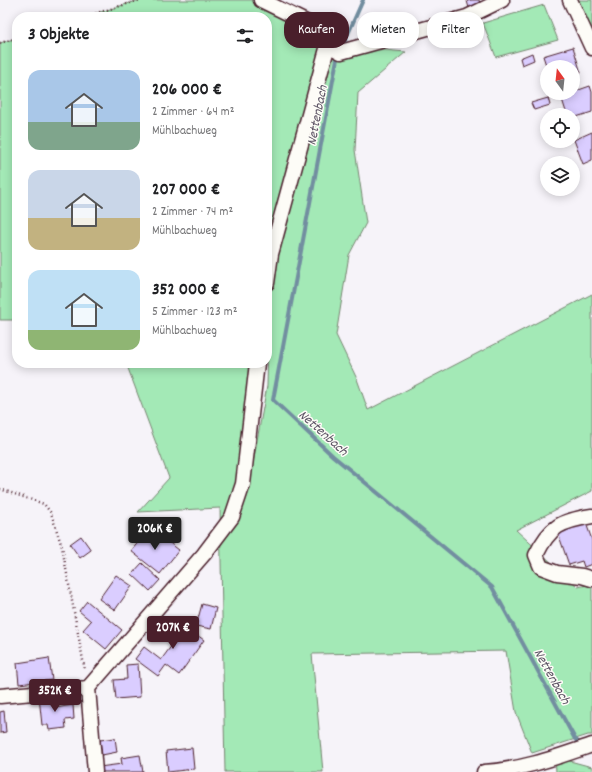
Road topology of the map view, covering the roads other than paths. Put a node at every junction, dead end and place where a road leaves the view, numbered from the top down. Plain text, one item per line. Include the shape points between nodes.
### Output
1 (261, 0) edge
2 (502, 0) edge
3 (570, 0) edge
4 (285, 12) edge
5 (327, 48) edge
6 (334, 48) edge
7 (592, 48) edge
8 (272, 247) edge
9 (256, 368) edge
10 (592, 516) edge
11 (592, 579) edge
12 (88, 688) junction
13 (0, 696) edge
14 (586, 747) edge
15 (95, 772) edge
16 (484, 772) edge

1 - 4 street
2 - 6 street via 468,18 341,52
3 - 7 street
5 - 8 street
9 - 12 street via 243,484 232,517 204,554
10 - 11 street via 559,524 543,540 536,555 541,567 557,574
12 - 13 street
12 - 15 street
14 - 16 street via 524,766

